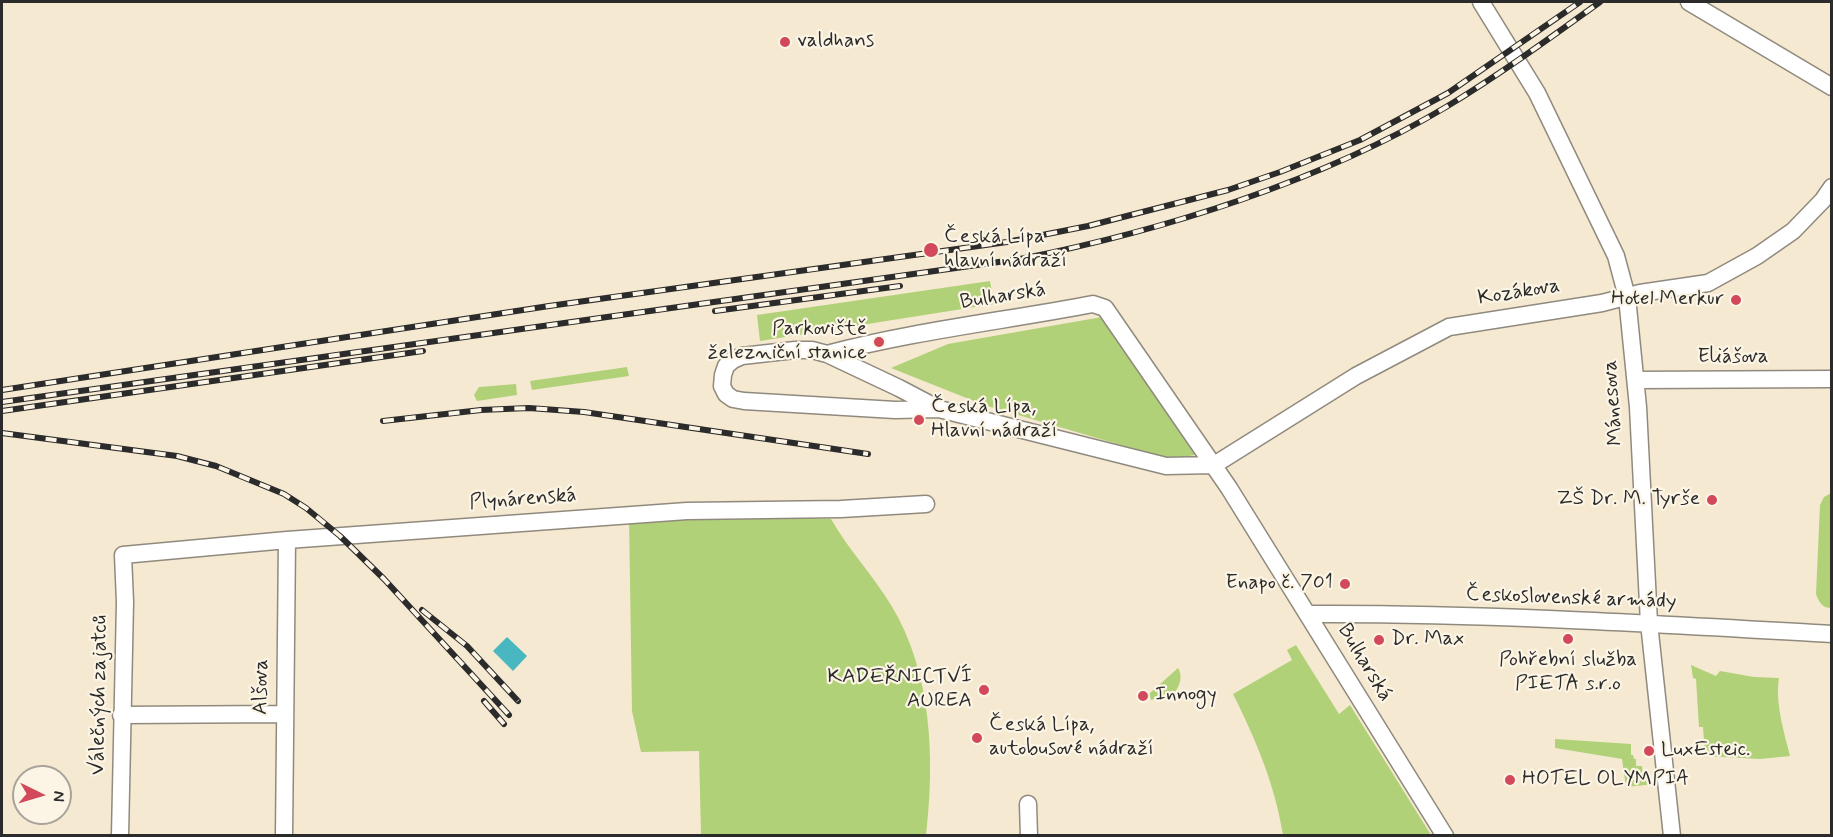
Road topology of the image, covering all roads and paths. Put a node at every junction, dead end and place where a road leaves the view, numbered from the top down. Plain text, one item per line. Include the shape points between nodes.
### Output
1 (1481, 2) edge
2 (1689, 2) edge
3 (1832, 87) edge
4 (1832, 188) edge
5 (1627, 297) junction
6 (827, 354) junction
7 (1636, 380) junction
8 (1832, 380) edge
9 (939, 409) junction
10 (1214, 465) junction
11 (926, 504) dead end
12 (287, 540) junction
13 (123, 555) joint
14 (1308, 614) junction
15 (1649, 623) junction
16 (1832, 634) edge
17 (284, 714) junction
18 (121, 715) junction
19 (1028, 804) dead end
20 (1440, 831) edge
21 (120, 836) edge
22 (284, 836) edge
23 (1029, 836) edge
24 (1453, 836) edge
25 (1672, 836) edge

1 - 5 street, Mánesova via 1537,93 1616,256
2 - 3 street
4 - 5 street, Kozákova via 1793,231 1708,283
5 - 7 street, Mánesova
5 - 10 street, Kozákova via 1449,327 1356,376
6 - 9 street, Bulharská
6 - 9 street, Bulharská via 795,350 742,356 726,366 722,386 733,399 744,401
6 - 10 street, Bulharská via 949,328 1093,304 1105,308
7 - 8 street, Eliášova
7 - 15 street, Mánesova
9 - 10 street, Bulharská via 1166,466
10 - 14 street, Bulharská
11 - 12 street, Plynárenská via 687,511
12 - 13 street, Plynárenská
12 - 17 street, Alšova
13 - 18 street, Válečných zajatců
14 - 15 street, Československé armády
14 - 20 street, Bulharská
15 - 16 street, Československé armády
15 - 25 street, Mánesova
17 - 18 street
17 - 22 street, Alšova
18 - 21 street, Válečných zajatců
19 - 23 street
20 - 24 street, Bulharská

